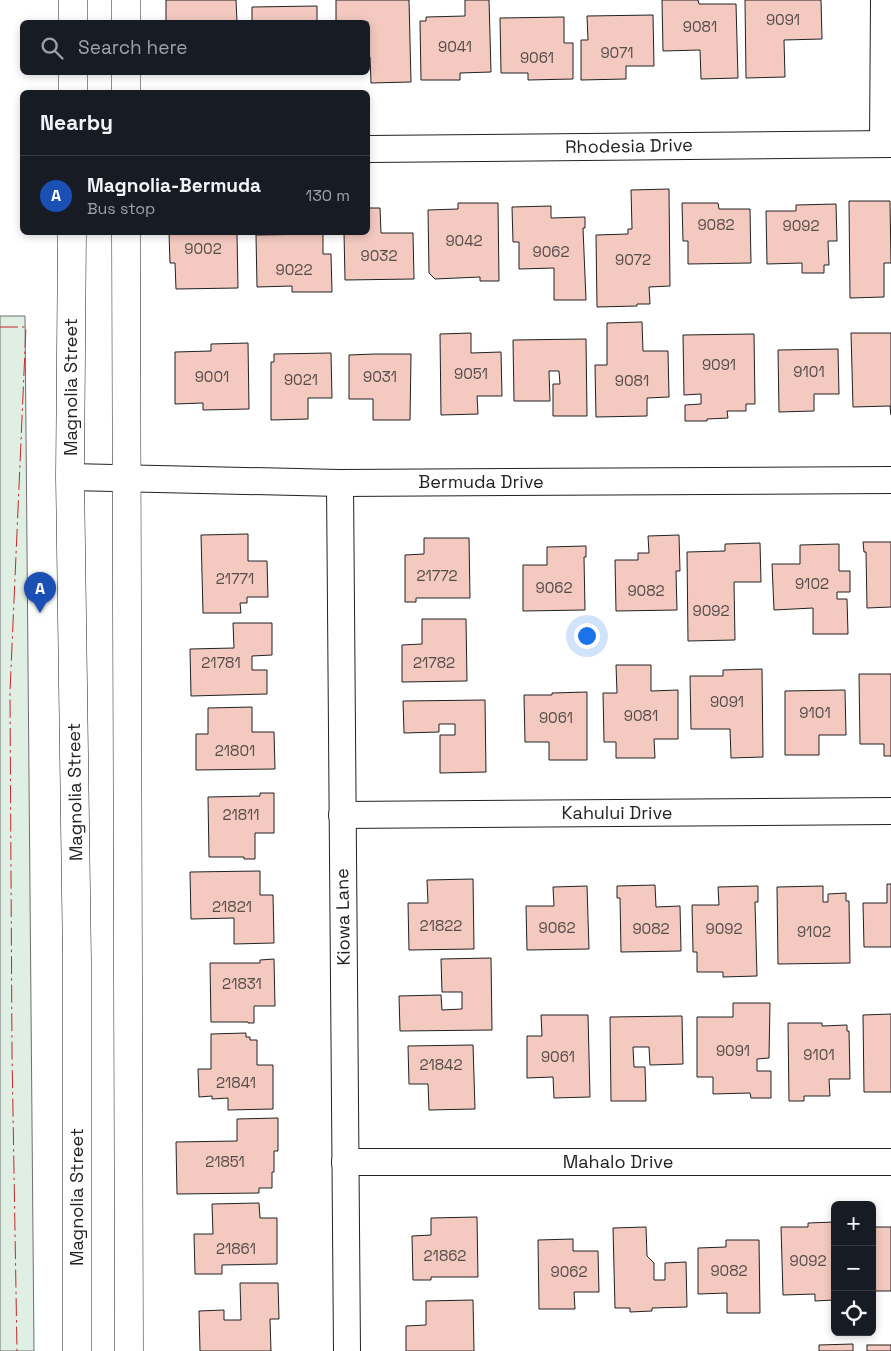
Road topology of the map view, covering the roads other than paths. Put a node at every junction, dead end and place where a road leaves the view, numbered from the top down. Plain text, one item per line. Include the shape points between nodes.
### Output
1 (73, 0) edge
2 (126, 0) edge
3 (884, 0) edge
4 (73, 20) edge
5 (126, 20) edge
6 (73, 75) edge
7 (126, 75) edge
8 (73, 90) edge
9 (126, 90) edge
10 (887, 144) edge
11 (370, 149) edge
12 (72, 235) edge
13 (126, 235) edge
14 (70, 477) junction
15 (126, 477) junction
16 (891, 480) edge
17 (340, 483) junction
18 (891, 811) edge
19 (342, 815) junction
20 (345, 1162) junction
21 (891, 1162) edge
22 (77, 1351) edge
23 (129, 1351) edge
24 (347, 1351) edge

1 - 4 main road
2 - 5 main road
3 - 10 street
6 - 8 main road
7 - 9 main road
10 - 11 street, Rhodesia Drive
12 - 14 main road, Magnolia Street
13 - 15 main road
14 - 15 street, Bermuda Drive
14 - 22 main road, Magnolia Street via 77,961
15 - 17 street, Bermuda Drive
15 - 23 main road
16 - 17 street, Bermuda Drive
17 - 19 street, Kiowa Lane
18 - 19 street, Kahului Drive
19 - 20 street, Kiowa Lane
20 - 21 street, Mahalo Drive
20 - 24 street, Kiowa Lane

